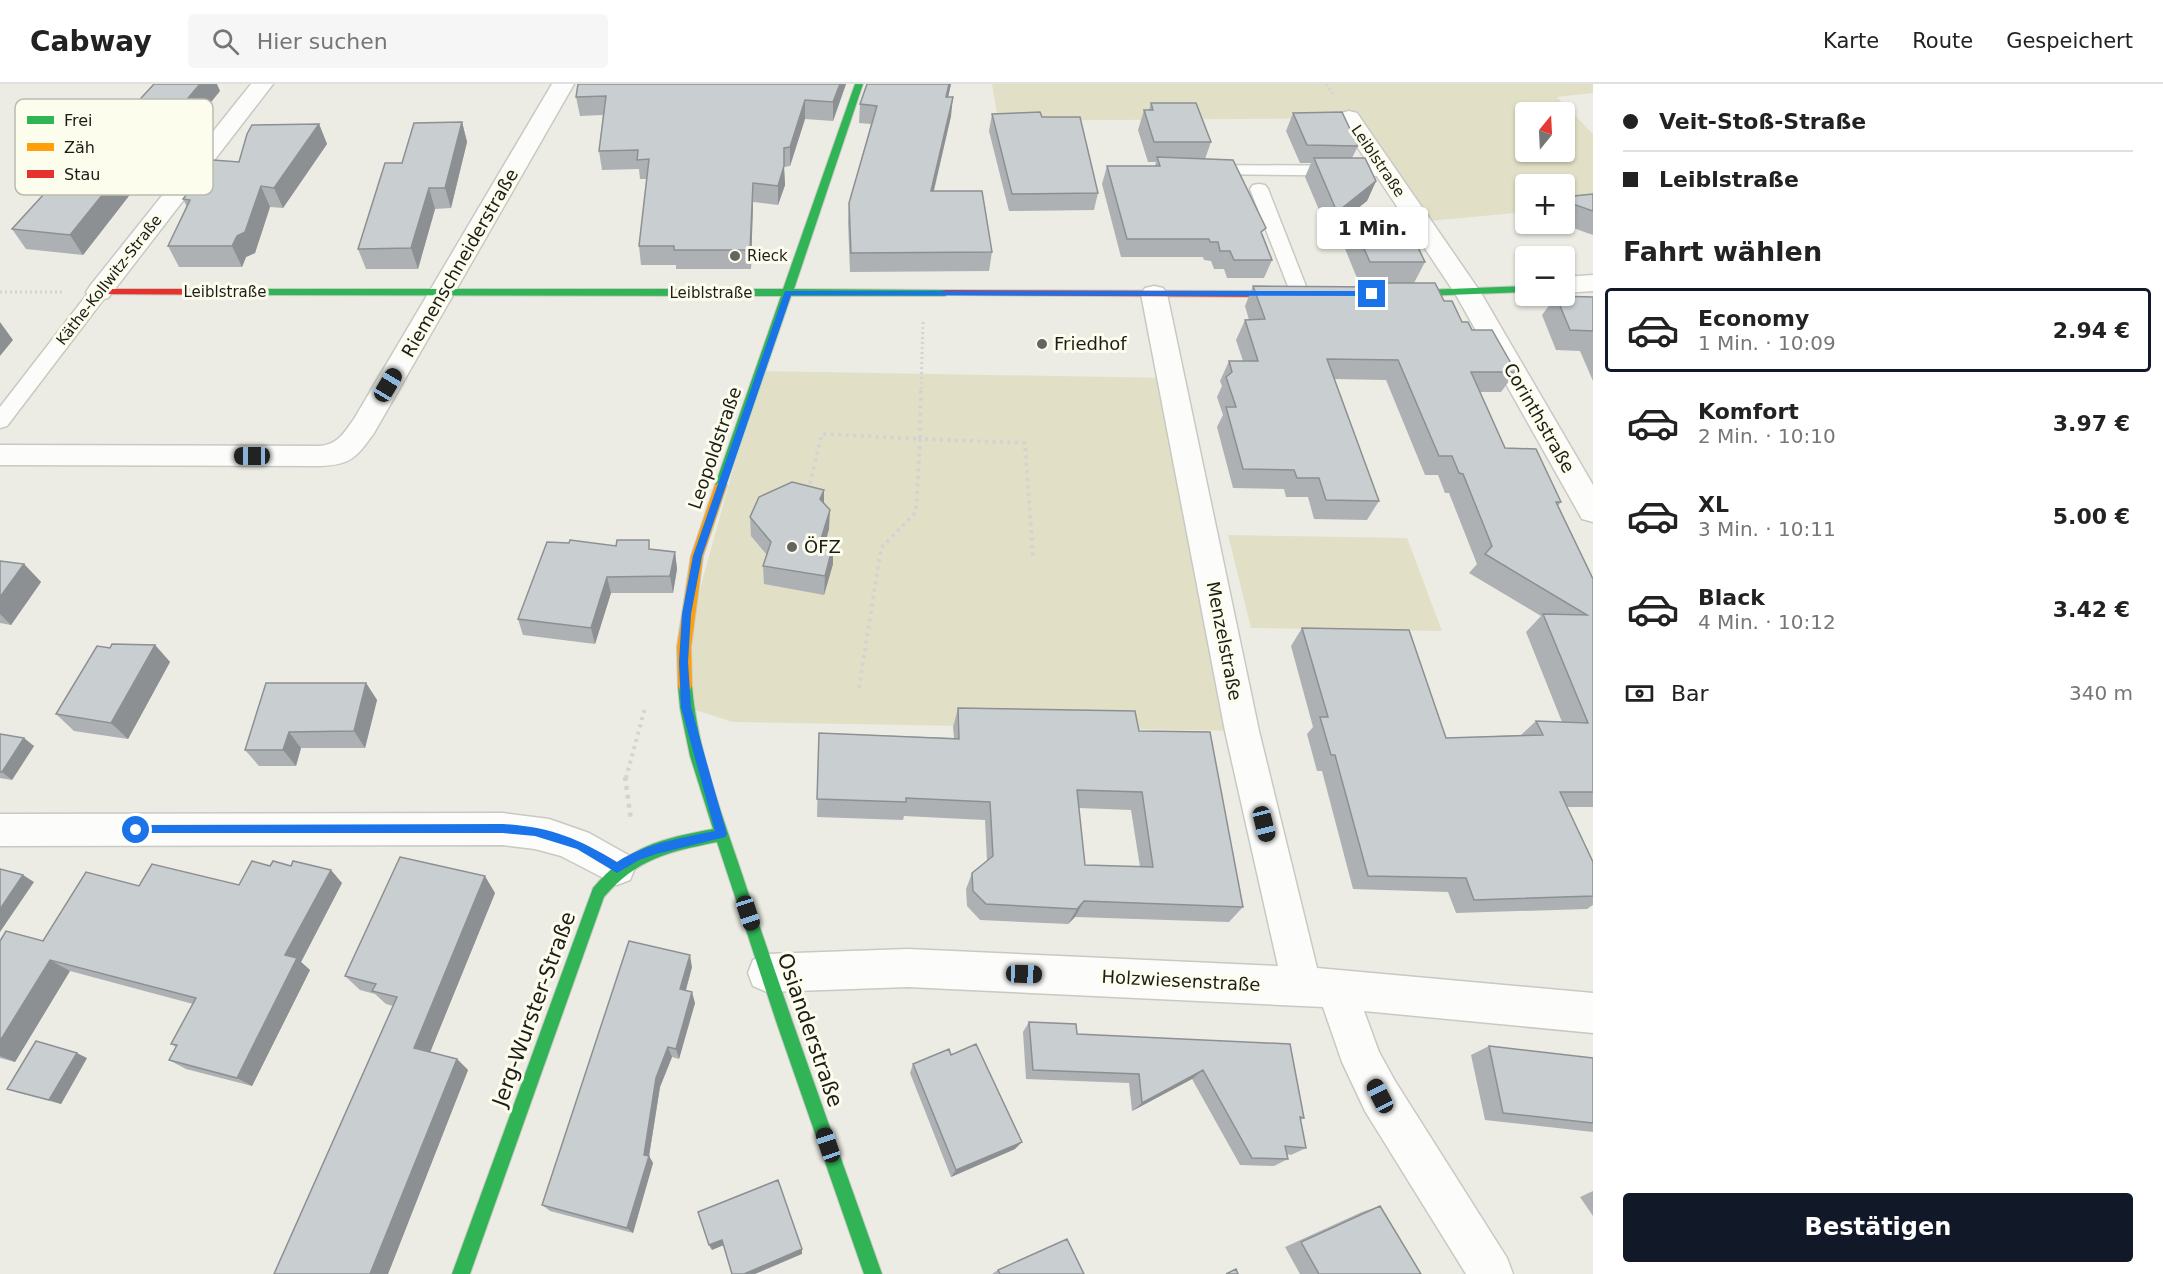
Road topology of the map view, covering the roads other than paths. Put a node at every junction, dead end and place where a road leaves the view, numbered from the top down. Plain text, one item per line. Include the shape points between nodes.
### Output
1 (262, 84) edge
2 (563, 84) edge
3 (859, 84) edge
4 (1349, 118) dead end
5 (213, 147) edge
6 (1192, 170) edge
7 (1385, 171) junction
8 (1259, 189) dead end
9 (175, 195) edge
10 (1593, 283) edge
11 (1575, 284) edge
12 (1515, 290) edge
13 (99, 292) junction
14 (788, 292) junction
15 (443, 293) junction
16 (1468, 293) junction
17 (1154, 294) junction
18 (1306, 294) joint
19 (1384, 294) edge
20 (0, 421) edge
21 (0, 455) edge
22 (1593, 511) edge
23 (0, 830) edge
24 (722, 834) junction
25 (626, 862) junction
26 (768, 973) junction
27 (1319, 987) junction
28 (1593, 1013) edge
29 (461, 1274) edge
30 (873, 1274) edge
31 (1491, 1274) edge

1 - 5 street, Käthe-Kollwitz-Straße
2 - 15 street, Riemenschneiderstraße
3 - 14 street, Leopoldstraße
4 - 7 street, Leiblstraße
6 - 7 lane
7 - 16 street, Leiblstraße
8 - 18 lane
9 - 13 street, Käthe-Kollwitz-Straße
10 - 11 street
12 - 16 street
13 - 15 street, Leiblstraße
13 - 20 lane, Käthe-Kollwitz-Straße
14 - 15 street, Leiblstraße
14 - 17 street, Leiblstraße
14 - 24 street, Leopoldstraße via 697,556 687,614 686,707
15 - 21 street, Riemenschneiderstraße via 364,426 338,455
16 - 19 street
16 - 22 street, Corinthstraße
17 - 18 street, Leiblstraße
17 - 27 street, Menzelstraße via 1242,731
23 - 25 street via 503,829 535,831 566,839
24 - 25 street via 656,849
24 - 26 street, Osianderstraße
25 - 29 street, Jerg-Wurster-Straße via 598,893
26 - 27 street, Holzwiesenstraße via 908,969
26 - 30 street, Osianderstraße
27 - 28 street, Holzwiesenstraße
27 - 31 street, Menzelstraße via 1380,1096

